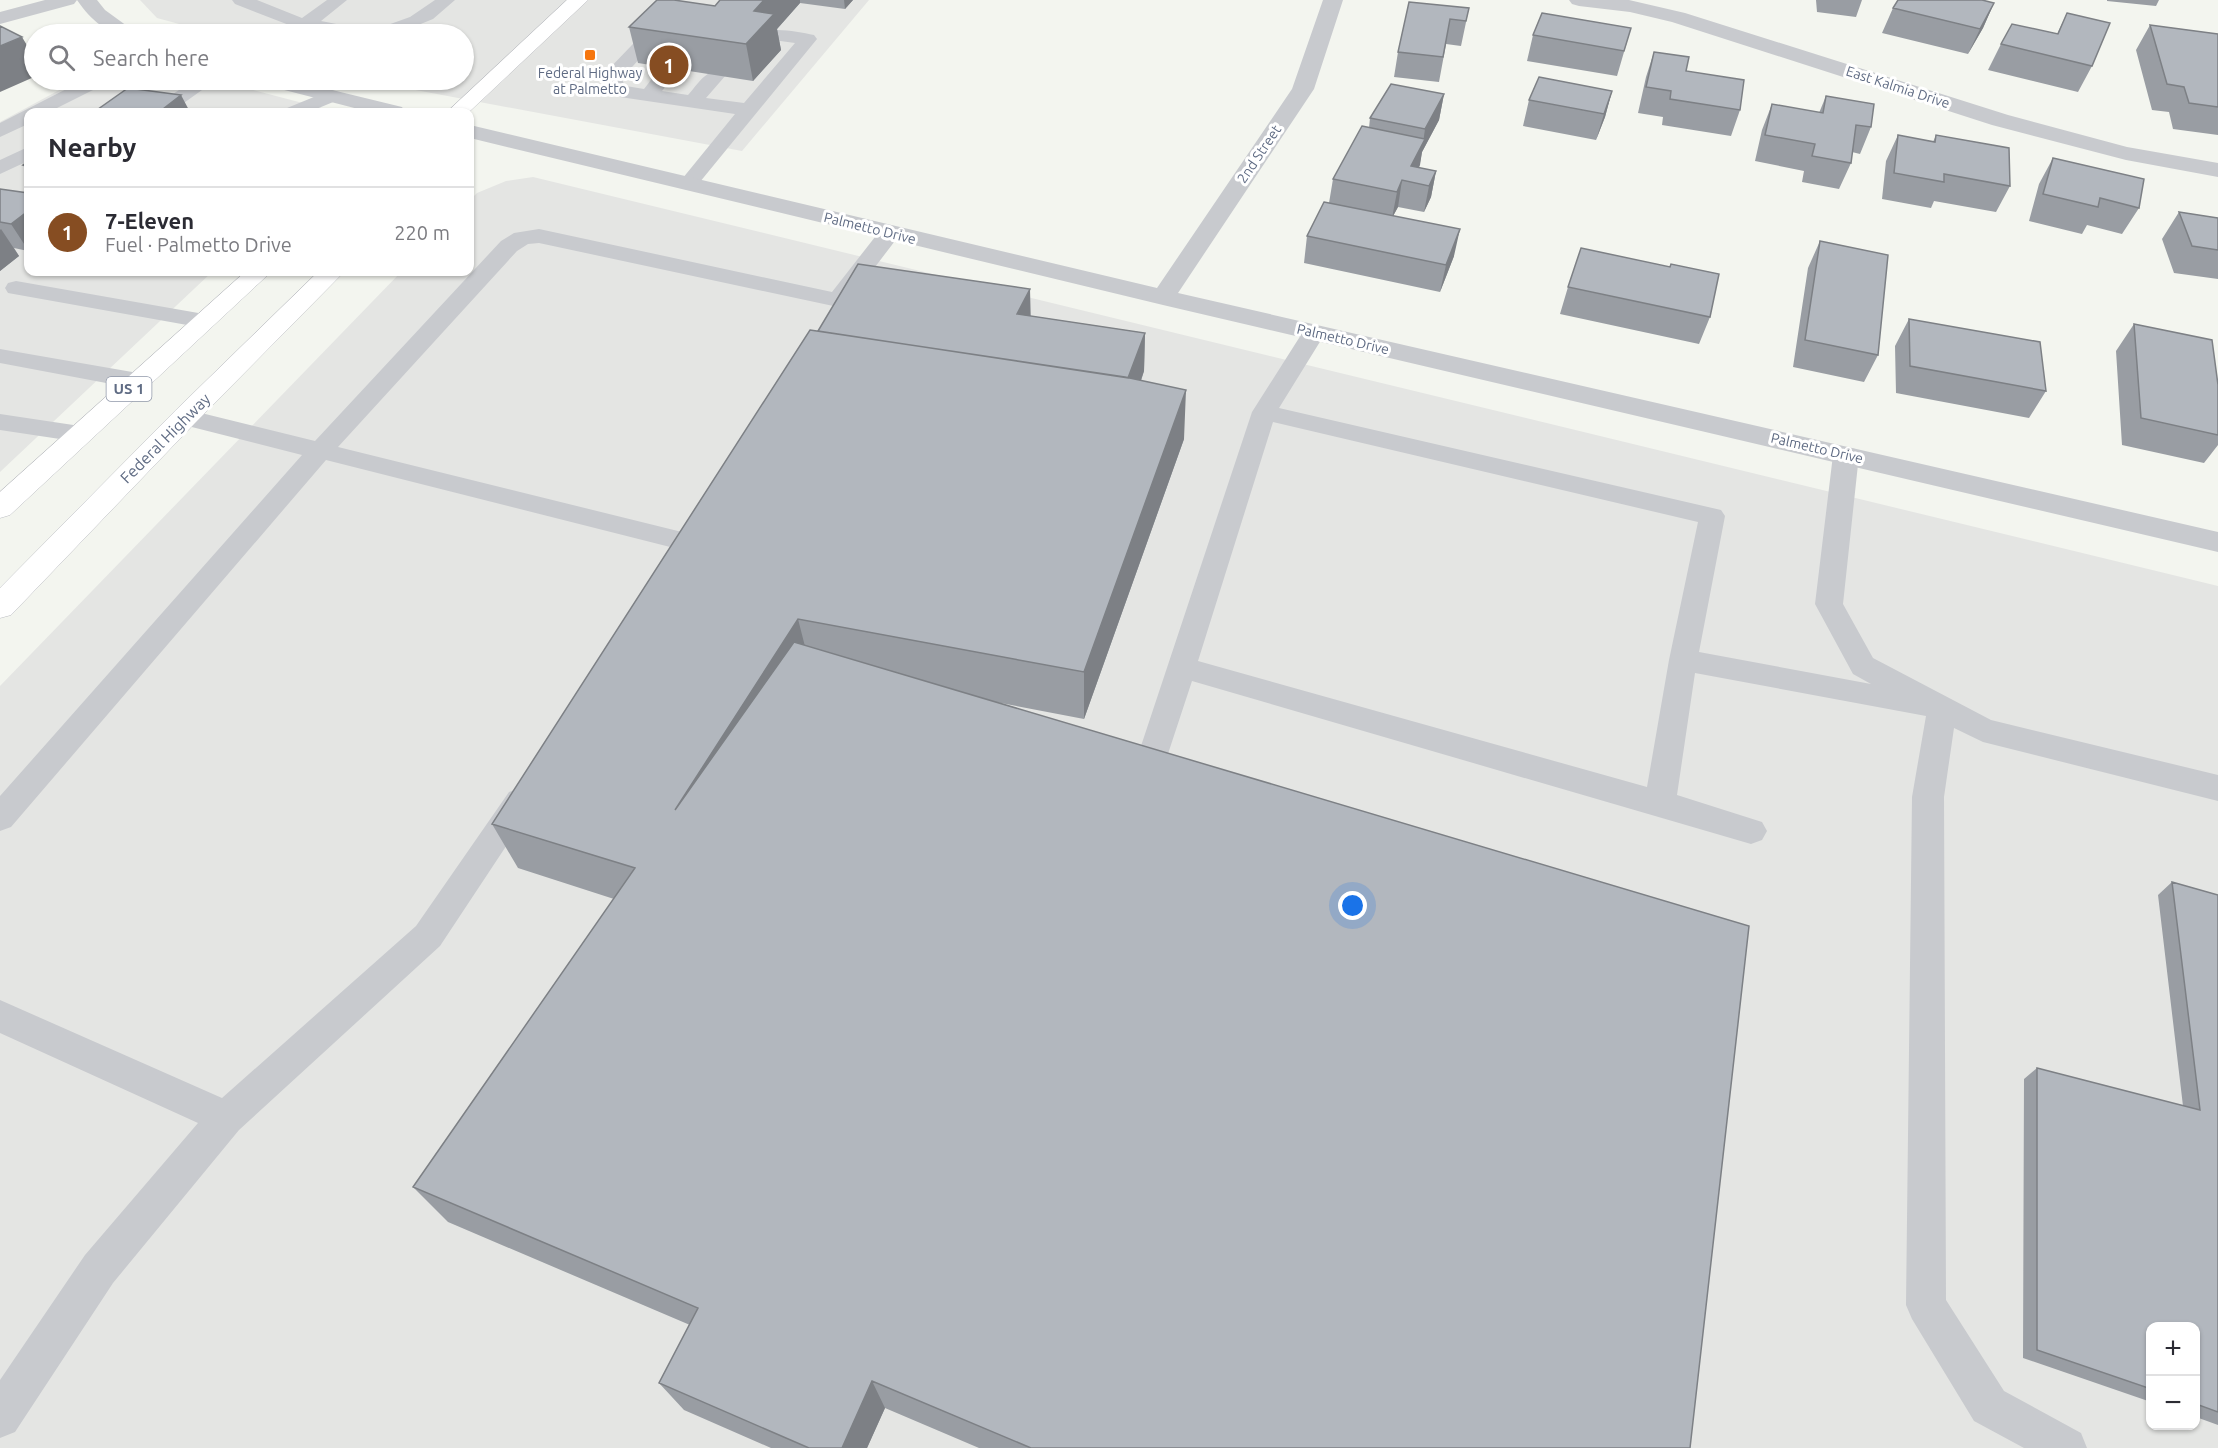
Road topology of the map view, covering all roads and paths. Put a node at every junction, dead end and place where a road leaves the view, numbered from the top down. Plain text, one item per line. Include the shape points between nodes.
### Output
1 (67, 0) edge
2 (87, 0) edge
3 (241, 0) edge
4 (338, 0) edge
5 (447, 0) edge
6 (579, 0) edge
7 (1333, 0) edge
8 (1579, 0) edge
9 (1629, 3) edge
10 (673, 17) edge
11 (0, 18) edge
12 (113, 24) edge
13 (301, 24) edge
14 (305, 24) edge
15 (412, 24) edge
16 (772, 35) edge
17 (671, 69) edge
18 (717, 75) edge
19 (78, 90) edge
20 (191, 90) edge
21 (307, 90) edge
22 (649, 95) junction
23 (331, 96) junction
24 (692, 102) junction
25 (167, 106) junction
26 (43, 108) edge
27 (125, 108) edge
28 (176, 108) edge
29 (303, 108) edge
30 (378, 108) edge
31 (461, 108) edge
32 (749, 110) junction
33 (24, 118) edge
34 (0, 131) edge
35 (474, 133) edge
36 (24, 155) edge
37 (0, 168) edge
38 (2218, 170) edge
39 (688, 184) junction
40 (890, 233) junction
41 (255, 276) edge
42 (328, 276) edge
43 (16, 288) dead end
44 (1163, 297) junction
45 (838, 300) junction
46 (204, 321) junction
47 (819, 330) edge
48 (1314, 332) junction
49 (0, 356) edge
50 (138, 381) junction
51 (1264, 412) junction
52 (185, 417) junction
53 (0, 422) edge
54 (80, 434) junction
55 (319, 452) junction
56 (1846, 455) junction
57 (2, 504) edge
58 (703, 514) edge
59 (686, 542) junction
60 (2218, 542) edge
61 (667, 571) edge
62 (0, 607) edge
63 (1683, 660) junction
64 (1182, 667) junction
65 (1942, 708) junction
66 (1095, 748) edge
67 (534, 780) edge
68 (2218, 788) edge
69 (1660, 803) junction
70 (0, 818) edge
71 (1751, 831) dead end
72 (0, 1016) edge
73 (226, 1118) junction
74 (0, 1417) edge
75 (2066, 1448) edge

1 - 11 street
2 - 12 street
3 - 13 lane
4 - 14 lane
5 - 15 lane
6 - 31 main road
7 - 44 street, 2nd Street via 1303,90
8 - 9 street, East Kalmia Drive
9 - 38 street, East Kalmia Drive via 2000,120 2126,153
10 - 22 lane via 613,76 620,91
16 - 32 lane via 808,39
17 - 22 lane
18 - 24 lane
19 - 26 lane
20 - 25 lane
21 - 23 street
22 - 24 lane
23 - 29 lane
23 - 30 street
24 - 32 lane
25 - 27 lane via 140,101
25 - 28 lane
32 - 39 lane
33 - 34 lane
35 - 39 street, Palmetto Drive
36 - 37 lane
39 - 40 street, Palmetto Drive
40 - 44 street, Palmetto Drive
40 - 45 lane
41 - 46 main road, US 1
42 - 52 main road, Federal Highway
43 - 46 lane
44 - 48 street, Palmetto Drive
45 - 47 lane
45 - 55 lane via 540,236 522,238 509,246
46 - 50 main road, US 1
48 - 51 lane
48 - 56 street, Palmetto Drive
49 - 50 lane
50 - 54 main road, US 1
51 - 63 lane via 1712,516
51 - 64 lane
52 - 55 lane
52 - 62 main road, Federal Highway
53 - 54 lane
54 - 57 main road, US 1
55 - 59 lane
55 - 70 lane
56 - 60 street, Palmetto Drive
56 - 65 lane via 1829,604 1863,666
58 - 59 lane
59 - 61 lane
63 - 65 lane
63 - 69 lane
64 - 66 lane via 1152,760
64 - 69 lane
65 - 68 lane via 1983,730
65 - 75 lane via 1928,797 1926,1305 1989,1406
67 - 73 lane via 428,936
69 - 71 lane
72 - 73 lane
73 - 74 lane via 99,1269

